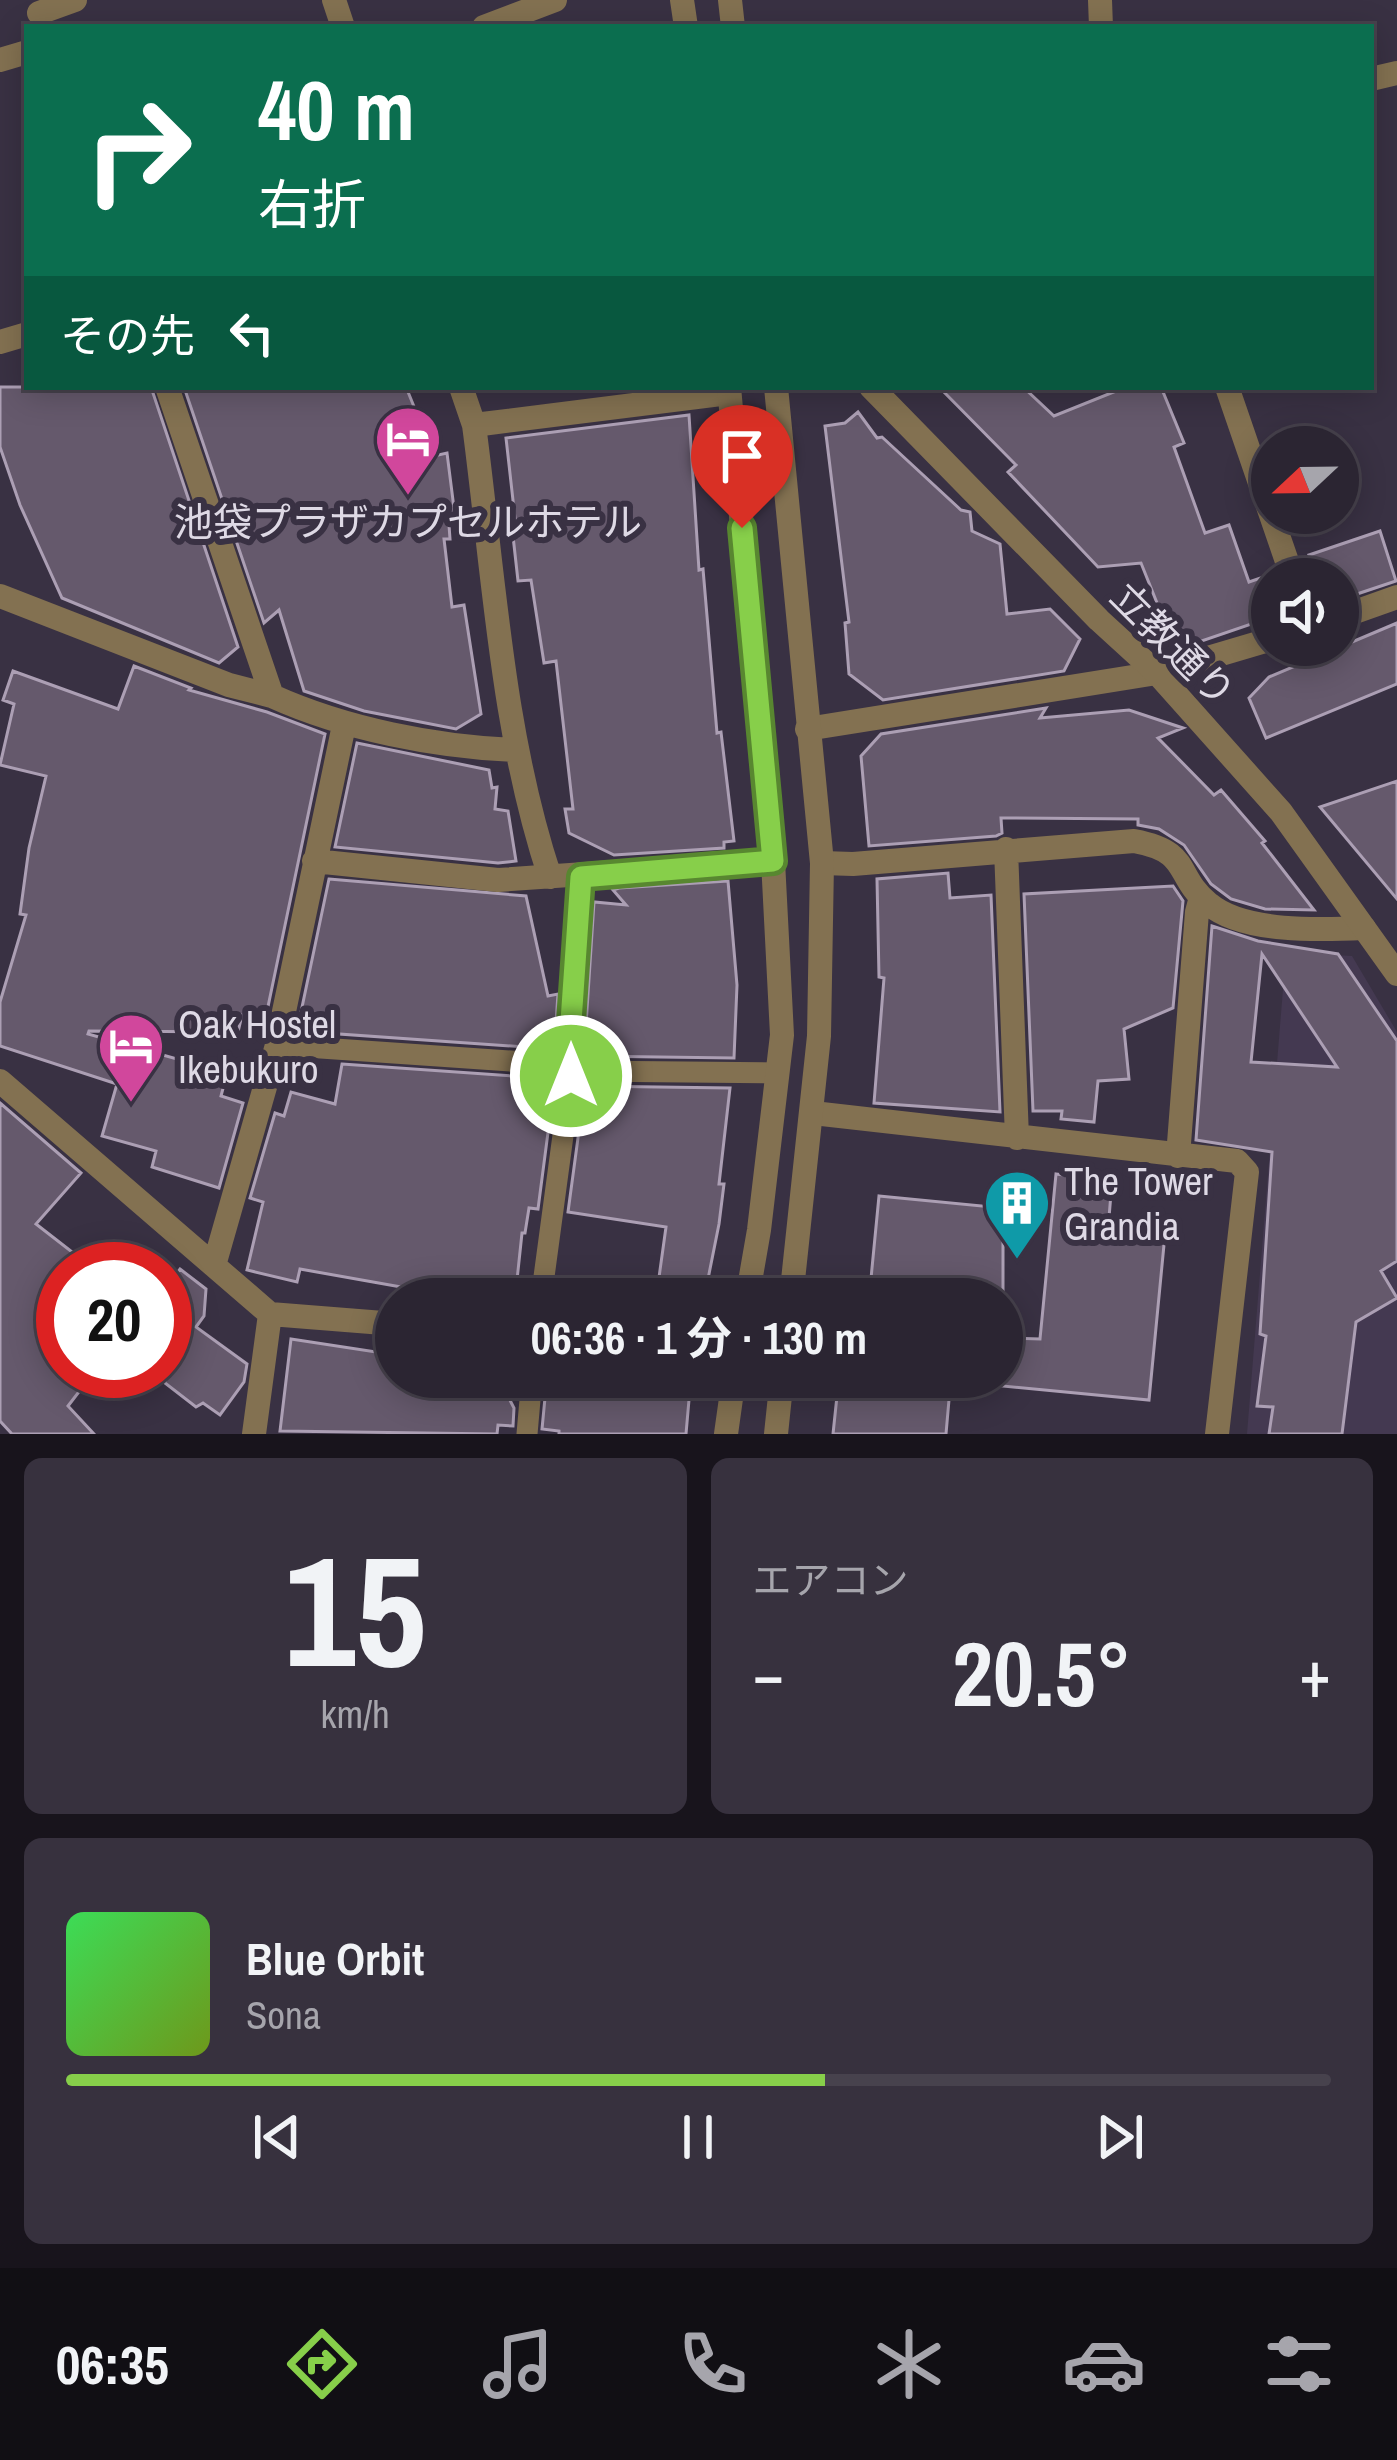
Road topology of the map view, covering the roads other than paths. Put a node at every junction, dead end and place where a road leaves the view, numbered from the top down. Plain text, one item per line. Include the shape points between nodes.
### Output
1 (75, 0) edge
2 (555, 0) edge
3 (39, 13) edge
4 (492, 24) edge
5 (168, 390) edge
6 (462, 390) edge
7 (729, 390) edge
8 (776, 390) edge
9 (874, 390) edge
10 (1228, 390) edge
11 (474, 425) junction
12 (1286, 558) edge
13 (0, 596) edge
14 (1397, 597) edge
15 (1359, 610) edge
16 (1251, 645) edge
17 (1157, 674) junction
18 (272, 696) junction
19 (344, 725) junction
20 (807, 729) junction
21 (516, 750) junction
22 (1006, 849) junction
23 (314, 861) junction
24 (773, 861) junction
25 (822, 863) junction
26 (550, 877) junction
27 (581, 877) junction
28 (1201, 897) junction
29 (1364, 928) junction
30 (1397, 973) edge
31 (277, 1045) junction
32 (568, 1065) junction
33 (778, 1073) junction
34 (0, 1081) edge
35 (813, 1113) junction
36 (1017, 1138) junction
37 (1178, 1156) junction
38 (215, 1262) junction
39 (544, 1278) edge
40 (751, 1278) edge
41 (793, 1278) edge
42 (270, 1314) junction
43 (375, 1322) edge
44 (530, 1398) edge
45 (731, 1398) edge
46 (780, 1398) edge
47 (254, 1434) edge
48 (527, 1434) edge
49 (725, 1434) edge
50 (776, 1434) edge
51 (1217, 1434) edge

1 - 3 street
2 - 4 street
5 - 18 street
6 - 11 street
7 - 11 street
7 - 24 street
8 - 20 street
9 - 17 street, 立教通り
10 - 12 street
11 - 21 street
13 - 18 street
14 - 15 street
16 - 17 street
17 - 20 street
17 - 29 street, 立教通り via 1281,812
18 - 19 street
19 - 21 street
19 - 23 street
20 - 25 street
21 - 26 street
22 - 25 street
22 - 28 street via 1160,846
22 - 36 street
23 - 26 street via 498,880
23 - 31 street
24 - 27 street
24 - 33 street
25 - 35 street
26 - 27 street
27 - 32 lane
28 - 29 street via 1225,915 1259,922
28 - 37 street
29 - 30 street, 立教通り
31 - 32 lane
31 - 38 street
32 - 33 lane
32 - 39 lane
33 - 40 street
34 - 38 street
35 - 36 street
35 - 41 street
36 - 37 street
37 - 51 street via 1237,1161 1247,1172
38 - 42 street
42 - 43 street
42 - 47 street
44 - 48 lane
45 - 49 street
46 - 50 street

